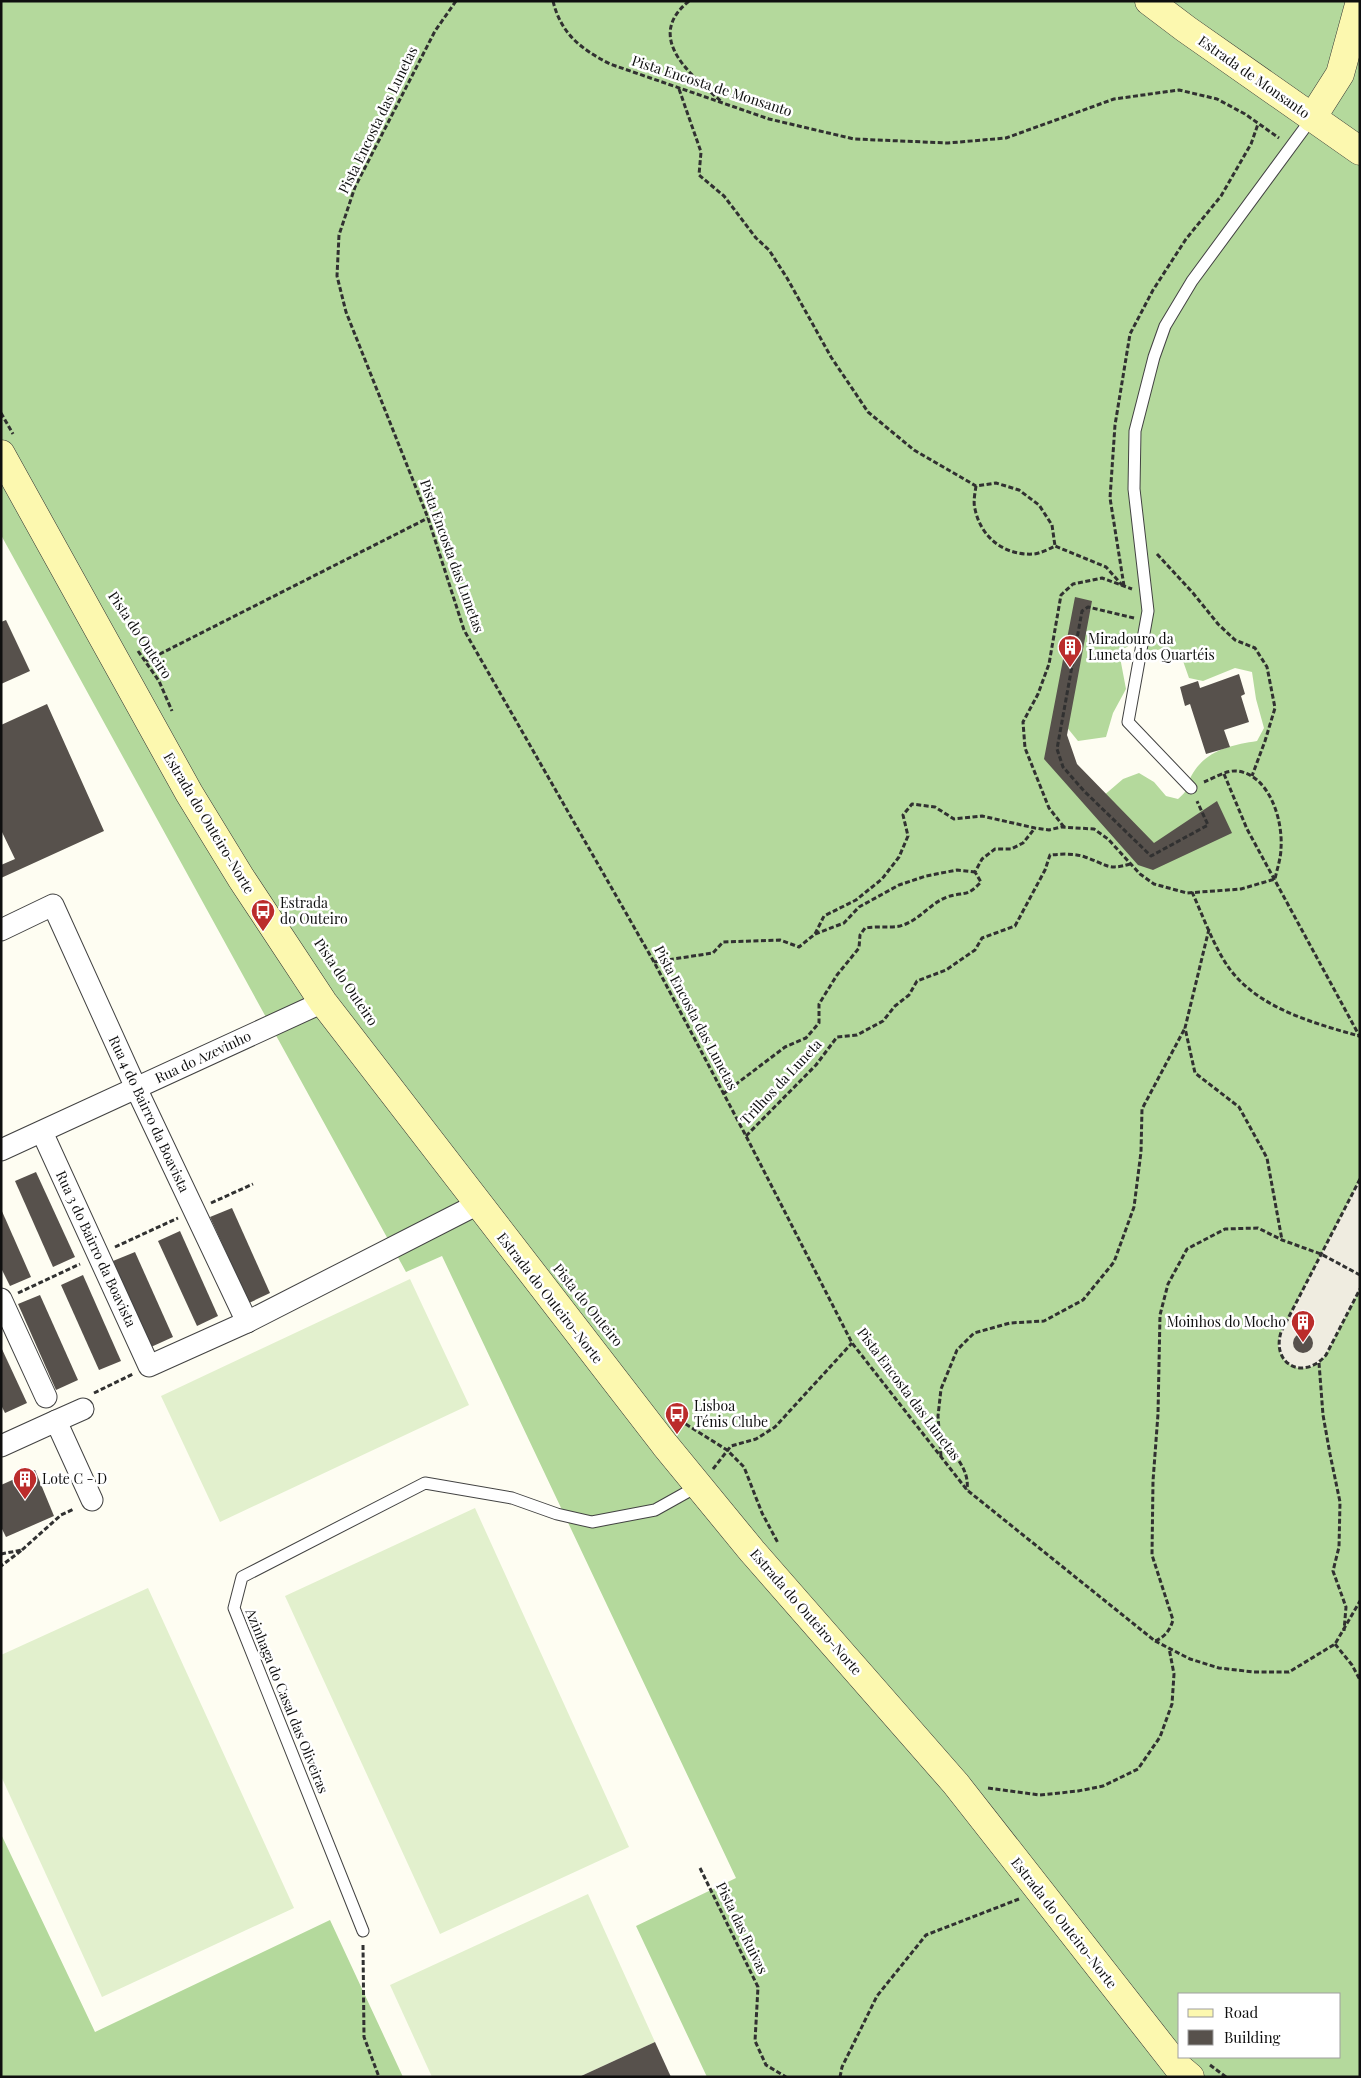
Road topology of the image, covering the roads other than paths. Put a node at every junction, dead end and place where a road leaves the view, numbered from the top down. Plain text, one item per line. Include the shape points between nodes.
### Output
1 (1149, 1) edge
2 (1360, 1) edge
3 (1312, 118) junction
4 (1360, 151) edge
5 (8, 446) edge
6 (1191, 788) road end
7 (1, 930) edge
8 (322, 1002) junction
9 (136, 1088) junction
10 (42, 1132) junction
11 (1, 1150) edge
12 (478, 1204) junction
13 (1, 1300) edge
14 (248, 1322) junction
15 (46, 1397) dead end
16 (83, 1409) road end
17 (56, 1421) junction
18 (1, 1446) edge
19 (699, 1486) junction
20 (92, 1500) road end
21 (363, 1931) road end
22 (1199, 2070) edge

1 - 3 street, Estrada de Monsanto
2 - 3 street via 1340,74
3 - 4 street, Estrada de Monsanto
3 - 6 lane via 1192,281 1162,334 1135,431 1134,488 1147,593 1146,621 1128,722
5 - 8 street, Estrada do Outeiro-Norte via 190,793
7 - 9 street, Rua 4 do Bairro da Boavista via 53,905
8 - 9 street, Rua do Azevinho
8 - 12 street, Estrada do Outeiro-Norte
9 - 10 street, Rua do Azevinho
9 - 14 street, Rua 4 do Bairro da Boavista
10 - 11 street, Rua do Azevinho
10 - 14 street, Rua 3 do Bairro da Boavista via 149,1366
12 - 14 street
12 - 19 street, Estrada do Outeiro-Norte
13 - 15 street
16 - 17 street
17 - 18 street
17 - 20 street
19 - 21 lane, Azinhaga do Casal das Oliveiras via 655,1510 592,1522 512,1498 425,1482 242,1577 234,1608
19 - 22 street, Estrada do Outeiro-Norte via 956,1784 1178,2066

